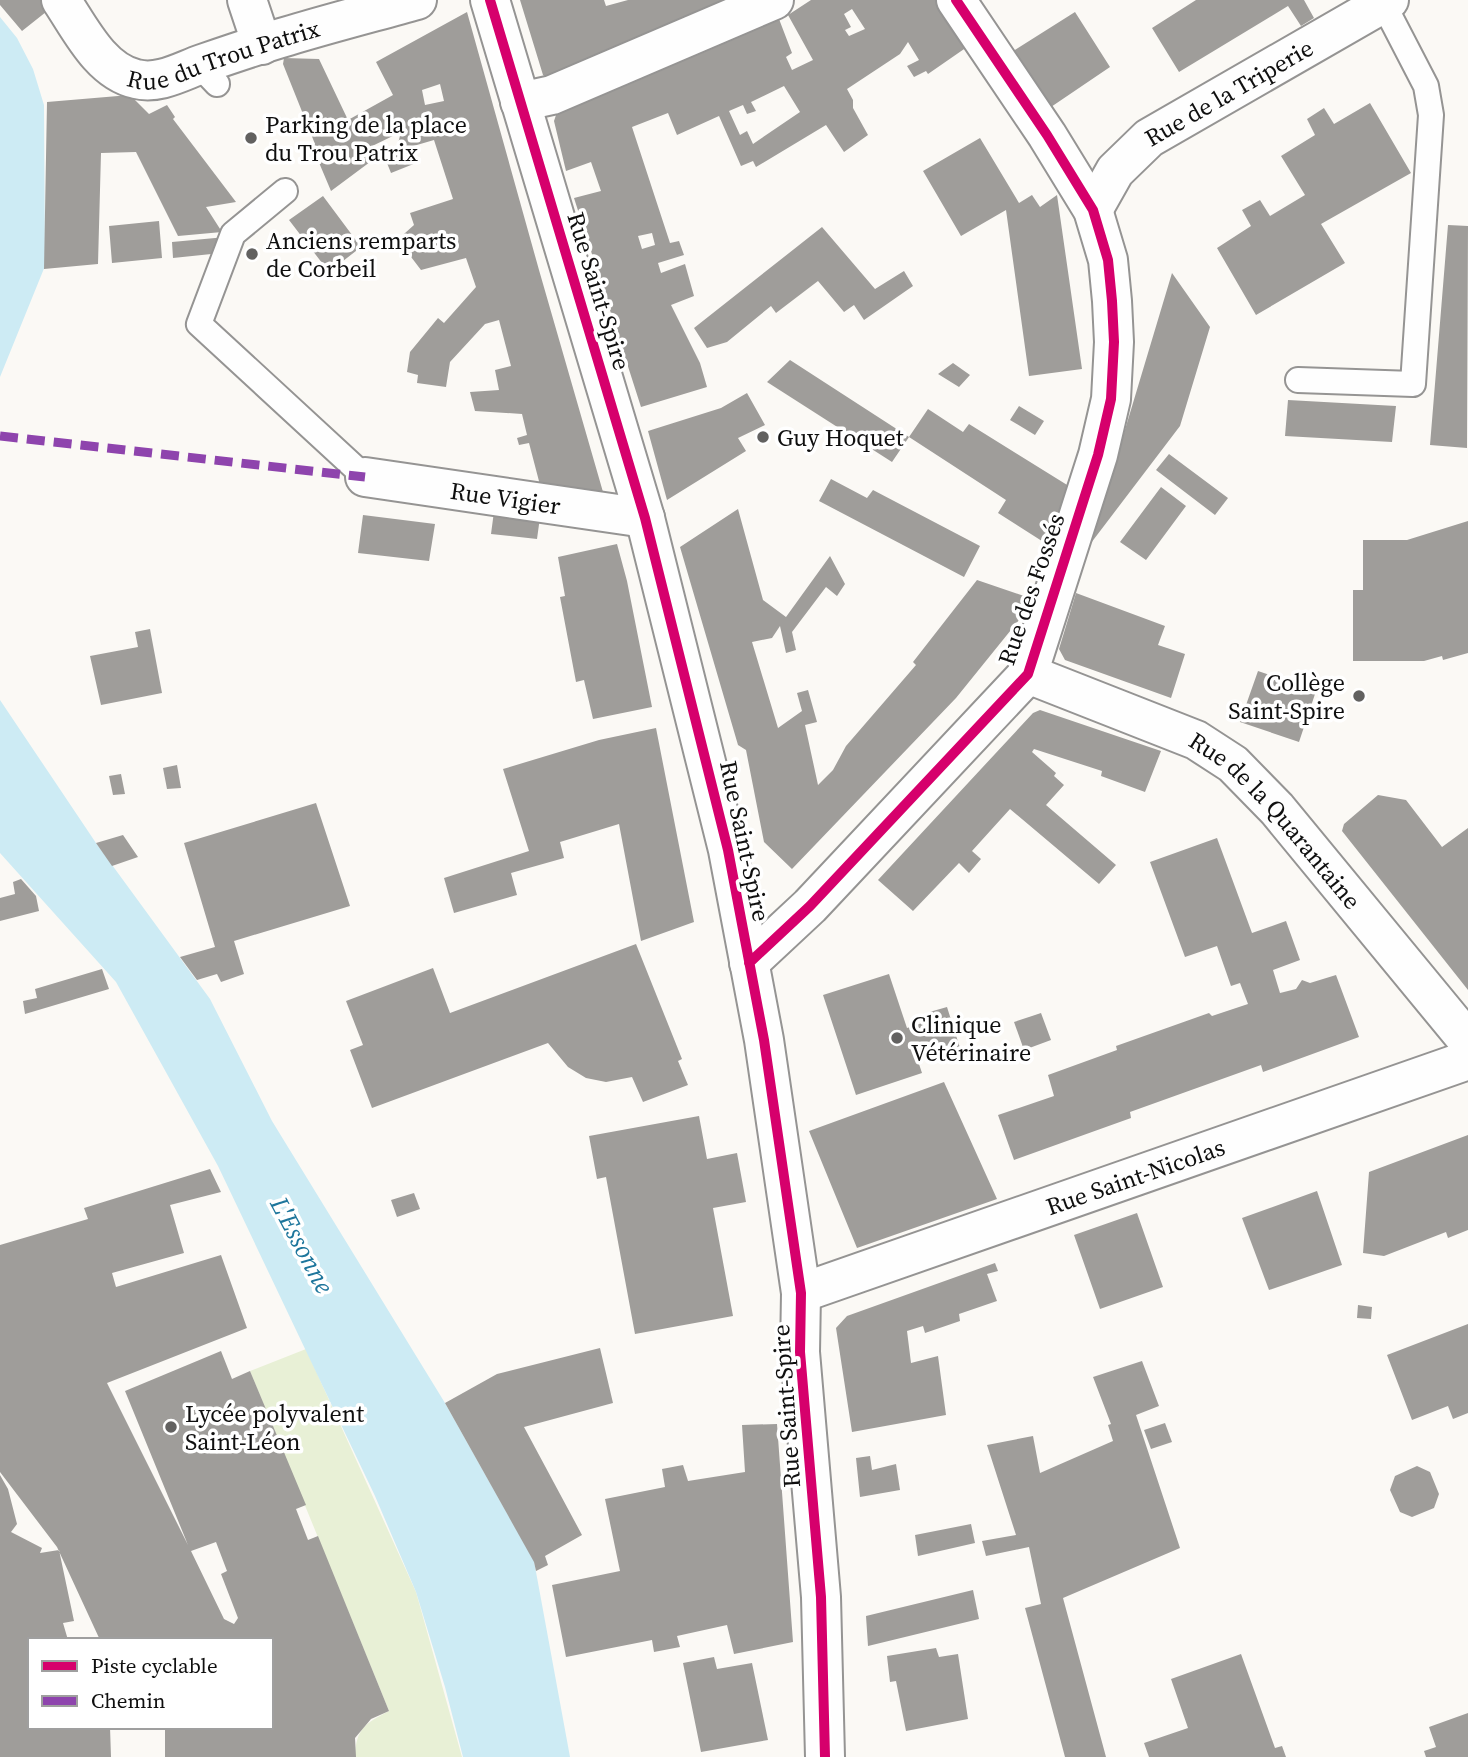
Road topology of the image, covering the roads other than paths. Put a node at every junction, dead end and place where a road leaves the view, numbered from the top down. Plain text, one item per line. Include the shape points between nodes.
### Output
1 (61, 0) edge
2 (247, 0) edge
3 (417, 0) edge
4 (490, 0) edge
5 (774, 0) edge
6 (956, 0) edge
7 (1386, 2) edge
8 (262, 45) junction
9 (520, 102) junction
10 (285, 191) dead end
11 (1093, 209) junction
12 (1298, 380) dead end
13 (365, 477) joint
14 (645, 518) junction
15 (1028, 674) junction
16 (749, 963) junction
17 (1468, 1041) edge
18 (1468, 1060) edge
19 (801, 1293) junction
20 (825, 1757) edge

1 - 8 street, Rue du Trou Patrix via 107,63 137,80 208,75
2 - 8 street
3 - 8 street, Rue du Trou Patrix
4 - 9 street, Rue Saint-Spire
5 - 9 street via 552,95
6 - 11 street, Rue des Fossés
7 - 11 street, Rue de la Triperie via 1149,138 1115,171
7 - 12 lane via 1426,86 1431,115 1413,384
9 - 14 street, Rue Saint-Spire
10 - 13 lane via 233,234 199,324
11 - 15 street, Rue des Fossés via 1108,260 1112,301 1111,399 1098,456
13 - 14 street, Rue Vigier
14 - 16 street, Rue Saint-Spire via 717,801
15 - 16 street, Rue des Fossés via 810,906
15 - 17 street, Rue de la Quarantaine via 1196,740 1233,764 1277,809
16 - 19 street, Rue Saint-Spire
18 - 19 street, Rue Saint-Nicolas
19 - 20 street, Rue Saint-Spire via 800,1352 821,1597

